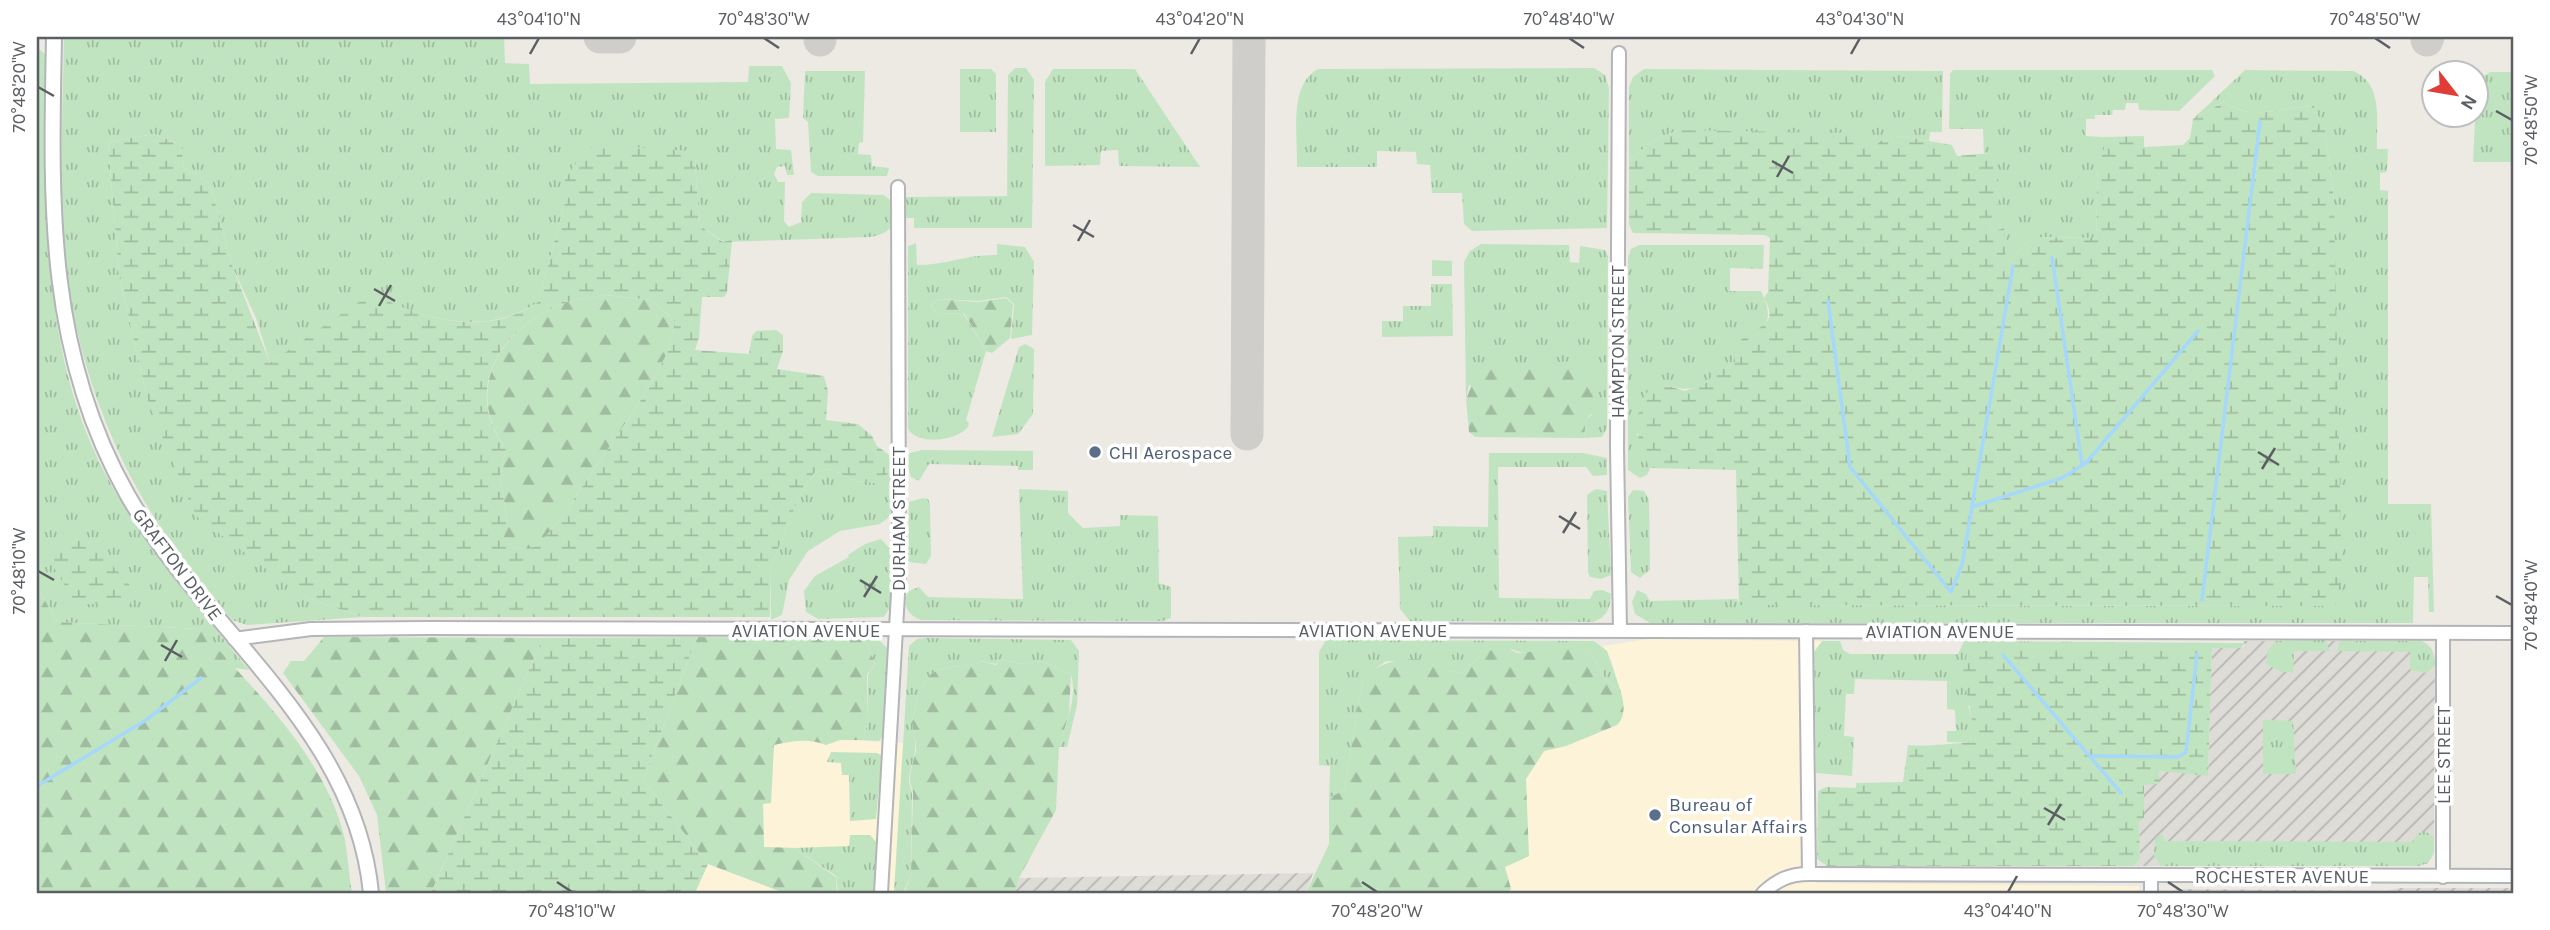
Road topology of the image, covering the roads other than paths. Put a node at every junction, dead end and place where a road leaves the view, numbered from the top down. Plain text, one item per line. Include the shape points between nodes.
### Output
1 (54, 37) edge
2 (1619, 53) dead end
3 (898, 187) dead end
4 (897, 630) junction
5 (1620, 630) junction
6 (1806, 631) junction
7 (2443, 633) junction
8 (2513, 633) edge
9 (234, 639) junction
10 (1809, 874) junction
11 (2151, 876) junction
12 (2513, 876) edge
13 (2443, 877) junction
14 (371, 893) edge
15 (881, 893) edge
16 (1763, 893) edge
17 (2151, 893) edge

1 - 9 street, GRAFTON DRIVE via 56,271 81,390 128,495 175,567
2 - 5 street, HAMPTON STREET
3 - 4 street, DURHAM STREET
4 - 5 street, AVIATION AVENUE
4 - 9 street, AVIATION AVENUE via 311,629
4 - 15 street, DURHAM STREET
5 - 6 street, AVIATION AVENUE
6 - 7 street, AVIATION AVENUE
6 - 10 street
7 - 8 street, AVIATION AVENUE
7 - 13 street, LEE STREET
9 - 14 street, GRAFTON DRIVE via 334,769 364,842
10 - 11 street, ROCHESTER AVENUE
10 - 16 street, ROCHESTER AVENUE via 1778,880
11 - 13 street, ROCHESTER AVENUE
11 - 17 street
12 - 13 street, ROCHESTER AVENUE

